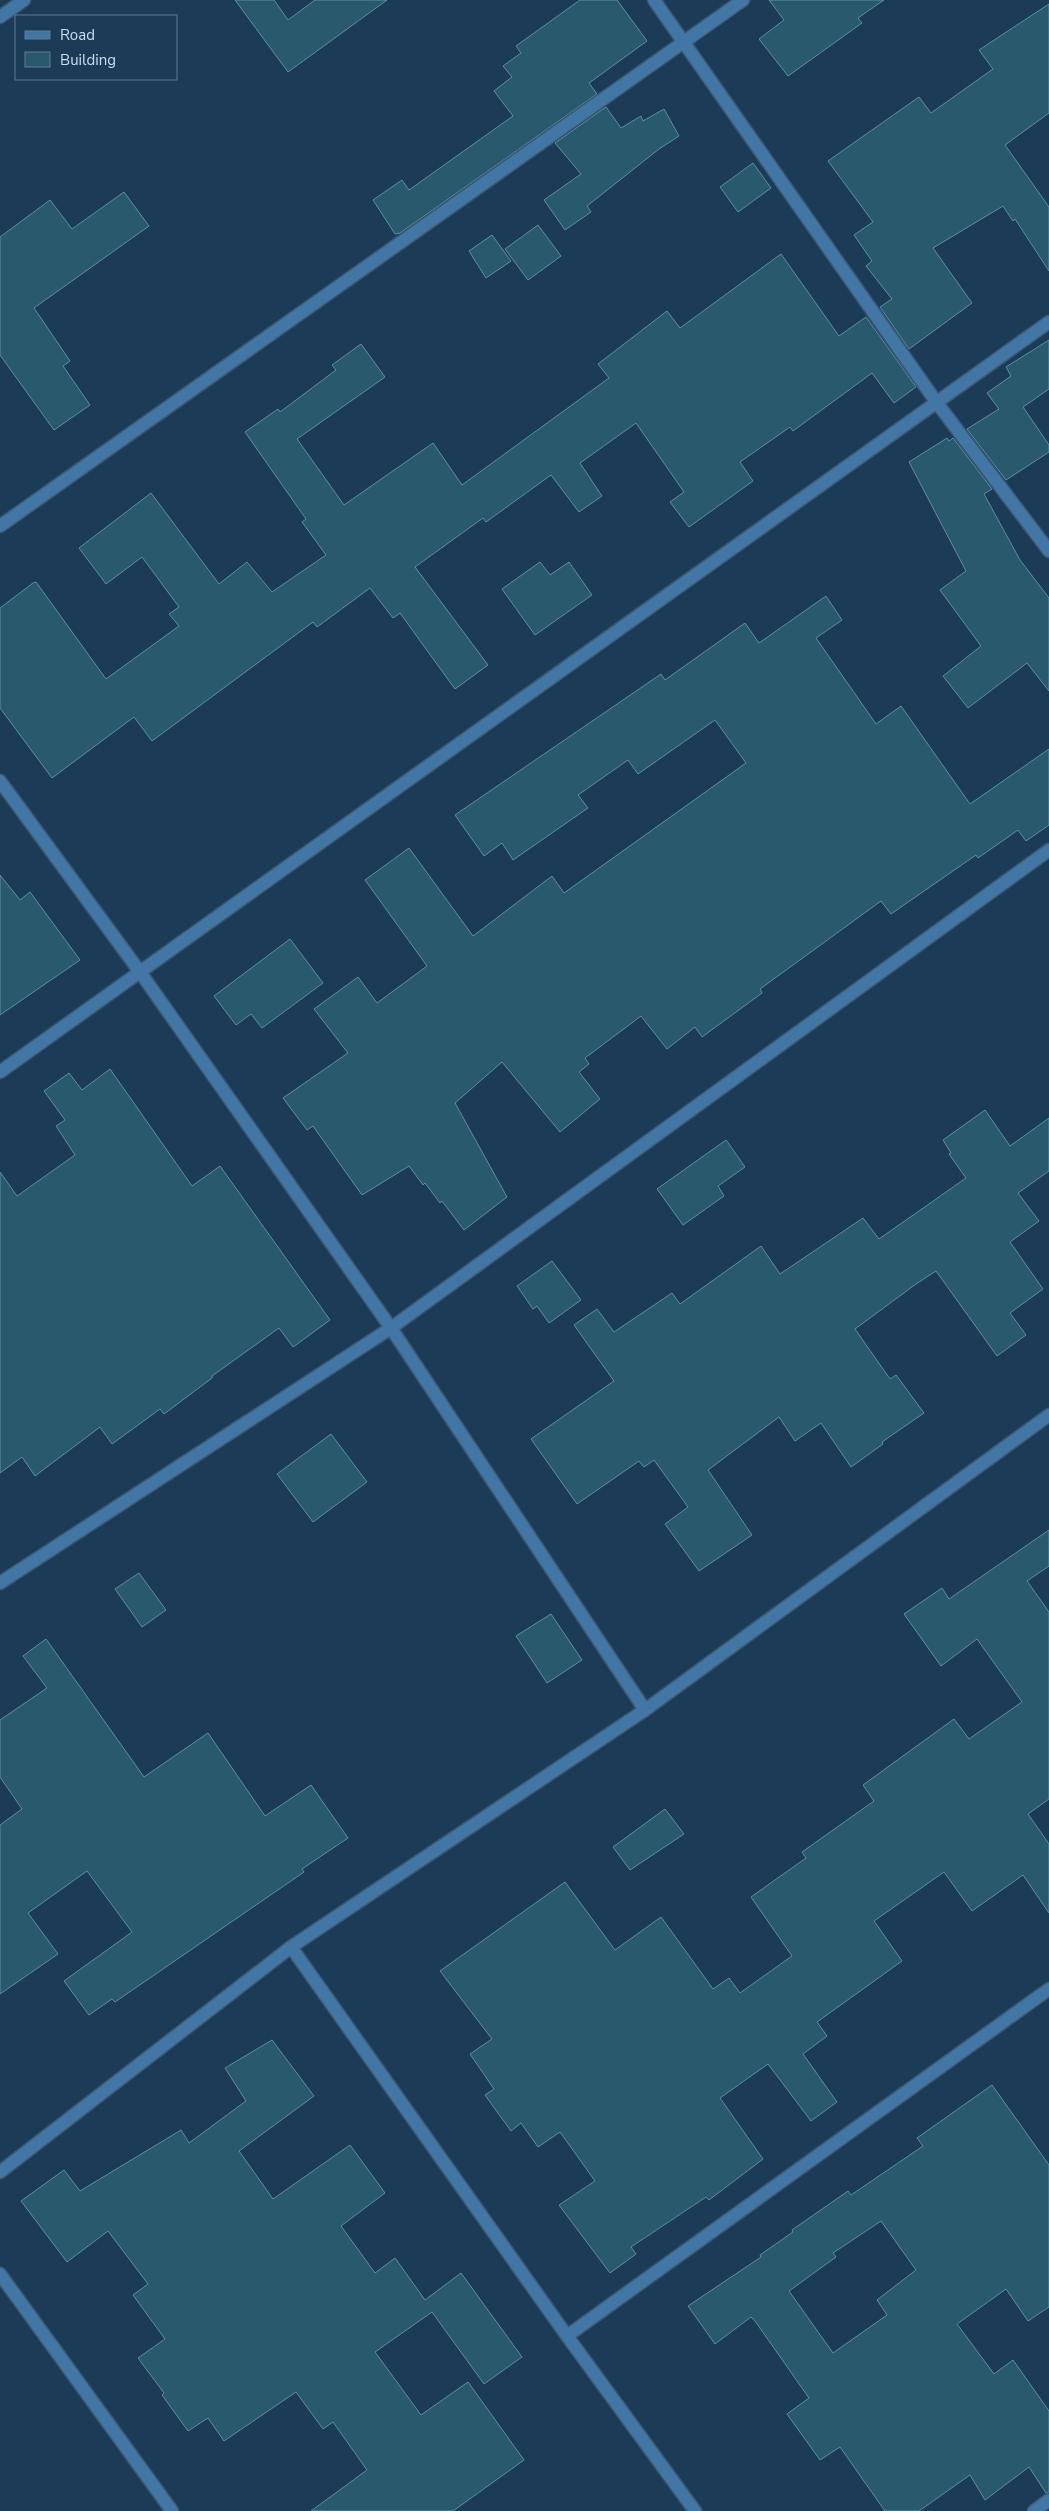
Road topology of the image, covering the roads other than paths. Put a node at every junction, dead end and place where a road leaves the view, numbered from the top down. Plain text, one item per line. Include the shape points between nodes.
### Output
1 (24, 0) edge
2 (654, 0) edge
3 (743, 0) edge
4 (0, 17) edge
5 (684, 42) junction
6 (1049, 322) edge
7 (937, 403) junction
8 (0, 526) edge
9 (1049, 551) edge
10 (0, 781) edge
11 (1049, 850) edge
12 (140, 972) junction
13 (0, 1072) edge
14 (391, 1328) junction
15 (1049, 1415) edge
16 (0, 1583) edge
17 (645, 1710) junction
18 (291, 1947) junction
19 (1049, 1989) edge
20 (0, 2172) edge
21 (0, 2274) edge
22 (567, 2336) junction
23 (1049, 2500) edge
24 (172, 2511) edge
25 (695, 2511) edge
26 (1034, 2511) edge

1 - 4 street
2 - 5 street
3 - 5 street
5 - 7 street
5 - 8 street
6 - 7 street
7 - 9 street
7 - 12 street
10 - 12 street
11 - 14 street
12 - 13 street
12 - 14 street
14 - 16 street
14 - 17 street
15 - 17 street
17 - 18 street
18 - 20 street
18 - 22 street
19 - 22 street
21 - 24 street
22 - 25 street
23 - 26 street

